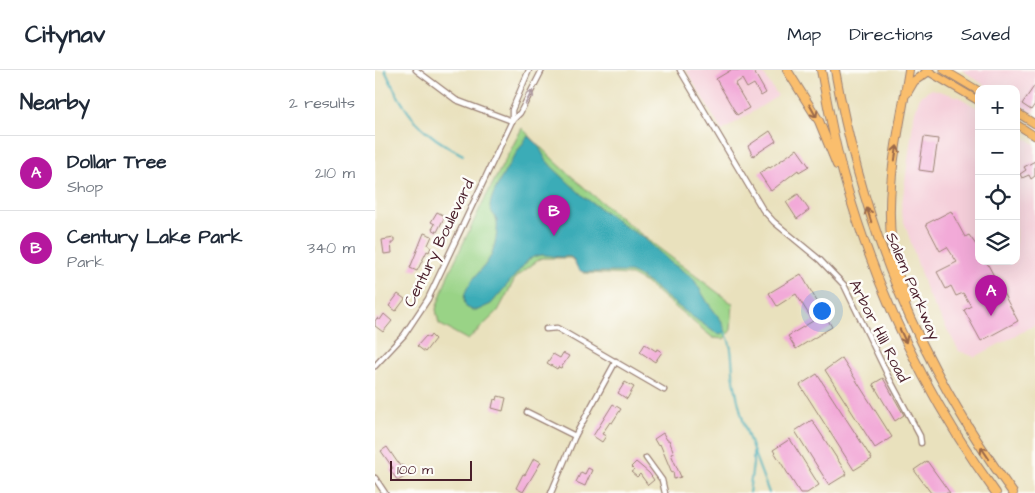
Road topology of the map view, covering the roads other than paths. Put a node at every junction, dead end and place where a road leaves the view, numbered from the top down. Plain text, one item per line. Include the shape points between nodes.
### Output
1 (416, 70) edge
2 (529, 70) edge
3 (542, 70) edge
4 (680, 70) edge
5 (787, 70) edge
6 (821, 70) edge
7 (835, 70) edge
8 (909, 70) edge
9 (944, 70) edge
10 (927, 71) edge
11 (539, 76) junction
12 (975, 88) edge
13 (905, 96) junction
14 (975, 99) edge
15 (1020, 115) edge
16 (511, 121) junction
17 (1035, 124) edge
18 (1020, 127) edge
19 (1035, 136) edge
20 (852, 205) junction
21 (546, 329) dead end
22 (920, 341) junction
23 (616, 361) junction
24 (375, 366) edge
25 (664, 390) dead end
26 (527, 412) dead end
27 (575, 436) junction
28 (921, 443) dead end
29 (646, 458) dead end
30 (375, 478) edge
31 (385, 493) edge
32 (551, 493) edge
33 (665, 493) edge
34 (996, 493) edge
35 (1013, 493) edge

1 - 16 street via 456,100
2 - 11 street
2 - 16 street, Century Boulevard via 512,110
3 - 11 street, Century Boulevard
4 - 28 street, Arbor Hill Road via 763,210 820,260 843,285
5 -> 20 highway via 819,121
6 - 20 highway, Salem Parkway
22 -> 7 highway, Salem Parkway via 895,286 865,201 849,143
8 - 13 highway
9 - 12 main road
10 - 13 highway via 914,81
10 - 14 main road
16 -> 11 street, Century Boulevard via 520,113
22 -> 13 highway via 896,269 890,235 891,190
15 - 17 main road
16 - 24 street, Century Boulevard via 428,299 404,335
18 - 19 main road
20 -> 34 highway, Salem Parkway via 877,277 908,347 952,427
21 - 23 street via 557,328
35 -> 22 highway, Salem Parkway via 963,420
23 - 25 street
23 - 27 street
26 - 27 street
27 - 32 street
29 - 33 street via 663,480
30 - 31 street

